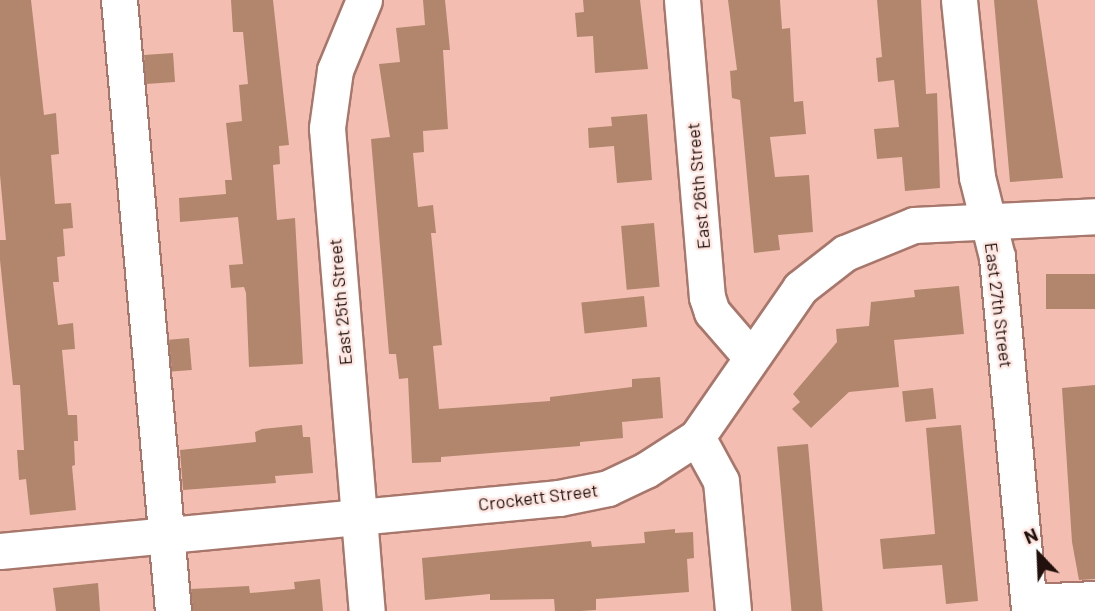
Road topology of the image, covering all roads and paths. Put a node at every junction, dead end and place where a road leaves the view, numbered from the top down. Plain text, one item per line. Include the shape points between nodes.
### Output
1 (118, 0) edge
2 (364, 0) edge
3 (682, 0) edge
4 (959, 0) edge
5 (1095, 216) edge
6 (986, 221) junction
7 (750, 356) junction
8 (697, 437) junction
9 (359, 516) junction
10 (166, 536) junction
11 (0, 551) edge
12 (1095, 599) edge
13 (1029, 607) edge
14 (173, 611) edge
15 (367, 611) edge
16 (733, 611) edge

1 - 10 street
2 - 9 street, East 25th Street via 335,70 327,128
3 - 7 street, East 26th Street via 707,298 712,312
4 - 6 street, East 27th Street via 977,177
5 - 6 street, Crockett Street
6 - 7 street, Crockett Street via 914,225 845,253 800,288
6 - 13 street, East 27th Street via 997,257
7 - 8 street, Crockett Street
8 - 9 street, Crockett Street via 657,464 608,488 559,498
8 - 16 street via 721,481
9 - 10 street, Crockett Street
9 - 15 street, East 25th Street
10 - 11 street, Crockett Street
10 - 14 street
12 - 13 street

